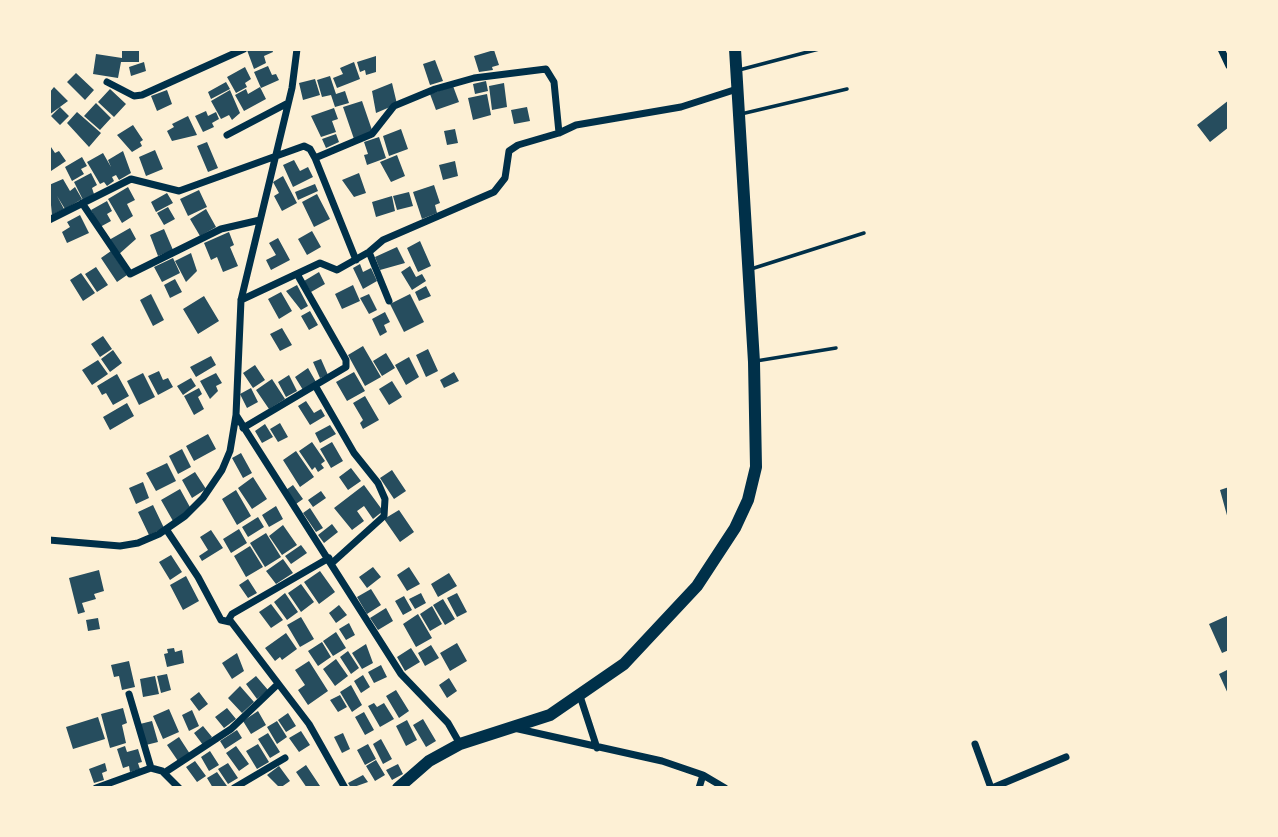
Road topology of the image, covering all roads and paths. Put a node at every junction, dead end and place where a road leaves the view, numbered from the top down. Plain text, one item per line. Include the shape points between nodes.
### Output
1 (244, 49) edge
2 (297, 49) edge
3 (735, 49) edge
4 (819, 49) edge
5 (1221, 49) edge
6 (1229, 66) edge
7 (737, 71) junction
8 (107, 82) dead end
9 (737, 89) junction
10 (848, 89) dead end
11 (288, 103) junction
12 (739, 114) junction
13 (559, 133) junction
14 (227, 135) dead end
15 (276, 154) junction
16 (314, 158) junction
17 (82, 203) junction
18 (49, 220) edge
19 (260, 220) junction
20 (864, 233) dead end
21 (369, 252) junction
22 (356, 260) junction
23 (749, 269) junction
24 (297, 274) junction
25 (241, 300) junction
26 (389, 301) dead end
27 (836, 348) dead end
28 (754, 362) junction
29 (316, 387) junction
30 (236, 415) junction
31 (243, 428) junction
32 (166, 529) junction
33 (49, 540) edge
34 (331, 561) junction
35 (230, 622) junction
36 (278, 684) junction
37 (129, 694) dead end
38 (580, 696) junction
39 (513, 728) junction
40 (460, 744) junction
41 (975, 744) dead end
42 (597, 748) junction
43 (1066, 757) dead end
44 (285, 758) dead end
45 (151, 768) junction
46 (164, 773) junction
47 (704, 775) junction
48 (96, 788) edge
49 (179, 788) edge
50 (234, 788) edge
51 (345, 788) edge
52 (398, 788) edge
53 (699, 788) edge
54 (725, 788) edge
55 (991, 788) edge

1 - 8 street via 142,95 134,96
2 - 11 street
3 - 7 main road
4 - 7 lane
5 - 6 street
7 - 9 main road
9 - 12 main road
9 - 13 street via 670,110 576,125
10 - 12 lane
11 - 14 street
11 - 15 street
12 - 23 main road
13 - 16 street via 554,82 546,69 474,78 435,89 394,106 372,134
13 - 21 street via 512,148 505,178 494,192 383,240
15 - 16 street via 304,146
15 - 17 street via 178,191 131,179
15 - 19 street
16 - 22 street
17 - 18 street
17 - 19 street via 130,274 221,229
19 - 25 street
20 - 23 lane
21 - 22 street
21 - 26 street
22 - 24 street via 337,270 320,263
23 - 28 main road
24 - 25 street
24 - 29 street via 346,360 343,370
25 - 30 street
27 - 28 lane
28 - 38 main road via 756,467 735,528 697,586 624,664
29 - 31 street
29 - 34 street via 385,499 384,516
30 - 31 street
30 - 32 street via 230,451 204,498
31 - 34 street
32 - 33 street via 120,546
32 - 35 street via 221,620
34 - 35 street via 232,614
34 - 40 street via 401,674 448,723
35 - 36 street
36 - 46 street via 231,729
36 - 51 street via 313,731
37 - 45 street
38 - 39 main road via 550,715
38 - 42 street
39 - 40 main road
39 - 42 street
40 - 52 main road via 429,761
41 - 55 street
42 - 47 street
43 - 55 street
44 - 50 street
45 - 46 street
45 - 48 street
46 - 49 street
47 - 53 street
47 - 54 street

